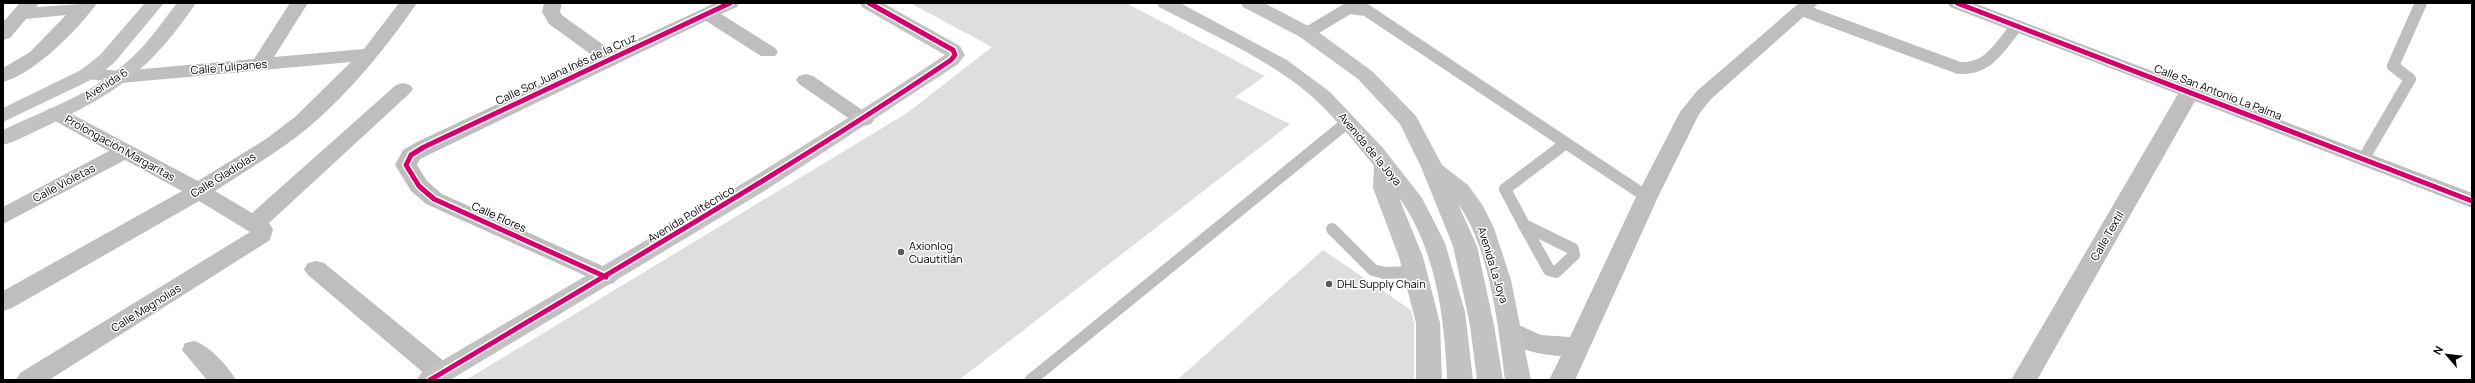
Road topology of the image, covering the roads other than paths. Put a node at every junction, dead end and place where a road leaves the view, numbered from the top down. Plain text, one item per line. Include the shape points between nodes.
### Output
1 (155, 3) edge
2 (187, 3) edge
3 (299, 3) edge
4 (408, 3) edge
5 (552, 3) edge
6 (869, 3) edge
7 (1166, 3) edge
8 (1250, 3) edge
9 (1957, 3) edge
10 (2421, 3) edge
11 (85, 6) edge
12 (716, 7) edge
13 (1806, 7) edge
14 (27, 8) edge
15 (2017, 26) junction
16 (1307, 33) junction
17 (3, 34) edge
18 (768, 52) dead end
19 (370, 54) junction
20 (610, 59) junction
21 (260, 64) junction
22 (88, 74) junction
23 (3, 76) edge
24 (121, 76) junction
25 (806, 80) dead end
26 (403, 89) dead end
27 (2190, 92) junction
28 (56, 112) junction
29 (3, 116) edge
30 (864, 120) junction
31 (1349, 121) junction
32 (3, 138) edge
33 (1566, 143) junction
34 (125, 151) junction
35 (411, 155) joint
36 (2364, 158) junction
37 (1386, 166) junction
38 (1432, 167) junction
39 (199, 191) junction
40 (1647, 197) junction
41 (2472, 202) edge
42 (3, 216) edge
43 (1523, 224) dead end
44 (258, 229) junction
45 (1332, 229) dead end
46 (316, 269) dead end
47 (1415, 272) junction
48 (606, 277) junction
49 (3, 302) edge
50 (1512, 331) junction
51 (1578, 345) junction
52 (194, 350) dead end
53 (435, 377) edge
54 (29, 380) edge
55 (223, 380) edge
56 (1031, 380) edge
57 (1429, 380) edge
58 (1460, 380) edge
59 (1490, 380) edge
60 (1518, 380) edge
61 (1562, 380) edge
62 (2024, 380) edge

1 - 22 street, Avenida 6 via 107,59
2 - 24 street, Avenida 6 via 141,61
3 - 21 street
4 - 19 street, Calle Gladiolas
5 - 20 street via 551,12 556,20
6 - 30 street, Avenida Politécnico via 952,50 955,55
7 - 31 street, Avenida de la Joya via 1262,54 1314,89
8 - 16 street
9 - 15 street, Calle San Antonio La Palma
10 - 36 lane via 2393,66 2410,79
11 - 14 street
11 - 23 street via 37,56
12 - 18 street
12 - 20 street, Calle Sor Juana Inés de la Cruz
13 - 15 lane via 1959,68 1972,70 1983,65
13 - 40 street via 1704,95 1690,112
14 - 17 street
15 - 27 street, Calle San Antonio La Palma
16 - 33 lane via 1349,8 1366,10
16 - 38 street via 1365,75 1409,121
19 - 21 street, Calle Tulipanes
19 - 39 street, Calle Gladiolas via 302,122 273,144
20 - 35 street, Calle Sor Juana Inés de la Cruz
21 - 24 street, Calle Tulipanes
22 - 24 street, Calle Tulipanes
22 - 29 street, Avenida 6
24 - 28 street, Avenida 6
25 - 30 street
26 - 44 street, Calle Magnolias
27 - 36 street, Calle San Antonio La Palma
27 - 62 street, Calle Textil
28 - 32 street, Avenida 6
28 - 34 street, Prolongación Margaritas
30 - 48 street, Avenida Politécnico
31 - 37 street, Avenida de la Joya
31 - 56 lane
33 - 40 lane
33 - 43 lane via 1505,189
34 - 39 street, Prolongación Margaritas
34 - 42 street, Calle Violetas
35 - 48 street, Calle Flores via 406,165 419,186 434,199
36 - 41 street, Calle San Antonio La Palma
37 - 47 street via 1384,188
37 - 58 street, Avenida de la Joya via 1414,204 1432,240 1453,311
38 - 50 street, Avenida La Joya via 1460,190 1477,216 1491,253
38 - 59 street via 1465,246 1482,325
39 - 44 street, Prolongación Margaritas
39 - 49 street, Calle Gladiolas
40 - 51 street
44 - 54 street, Calle Magnolias
45 - 47 lane via 1373,270 1384,274
46 - 53 street
47 - 57 street via 1428,323
48 - 53 street, Avenida Politécnico
50 - 51 street via 1528,342 1545,346
50 - 60 street, Avenida La Joya
51 - 61 street
52 - 55 street

